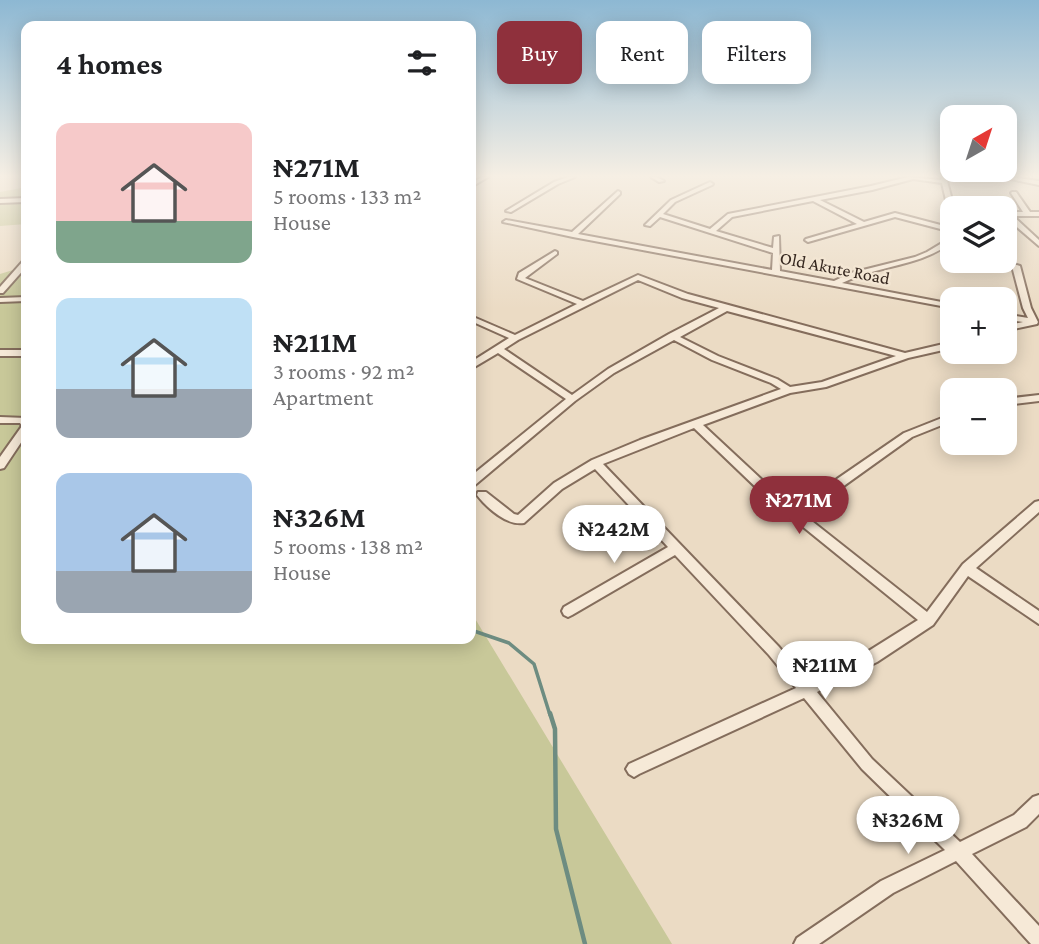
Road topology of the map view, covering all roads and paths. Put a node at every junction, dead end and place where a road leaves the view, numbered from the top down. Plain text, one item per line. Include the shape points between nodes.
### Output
1 (588, 221) edge
2 (652, 221) edge
3 (679, 221) edge
4 (723, 221) edge
5 (857, 221) edge
6 (869, 221) edge
7 (918, 221) edge
8 (506, 222) dead end
9 (861, 223) junction
10 (1017, 224) edge
11 (648, 225) dead end
12 (940, 227) edge
13 (712, 231) junction
14 (573, 235) junction
15 (777, 237) dead end
16 (807, 240) dead end
17 (1039, 244) edge
18 (940, 249) edge
19 (775, 251) junction
20 (555, 253) dead end
21 (1017, 266) dead end
22 (21, 268) edge
23 (776, 273) junction
24 (834, 284) junction
25 (0, 291) edge
26 (21, 299) edge
27 (0, 300) edge
28 (584, 304) junction
29 (940, 304) edge
30 (726, 308) junction
31 (1017, 318) edge
32 (476, 320) edge
33 (1037, 322) edge
34 (1017, 326) edge
35 (672, 336) junction
36 (515, 338) junction
37 (940, 348) edge
38 (498, 349) junction
39 (0, 353) edge
40 (21, 353) edge
41 (905, 356) junction
42 (476, 363) edge
43 (789, 390) junction
44 (1039, 398) edge
45 (572, 399) junction
46 (1017, 401) edge
47 (0, 420) edge
48 (21, 420) edge
49 (940, 422) edge
50 (696, 424) junction
51 (21, 434) edge
52 (596, 463) junction
53 (0, 465) edge
54 (476, 478) edge
55 (482, 495) dead end
56 (1039, 505) edge
57 (802, 517) junction
58 (677, 548) junction
59 (967, 568) junction
60 (568, 611) dead end
61 (1039, 618) edge
62 (928, 621) junction
63 (807, 690) junction
64 (634, 769) dead end
65 (1039, 803) edge
66 (960, 853) junction
67 (1039, 939) edge
68 (803, 944) edge

1 - 14 street
2 - 11 street
3 - 13 street
4 - 13 street
5 - 9 street
6 - 9 street
7 - 12 street
8 - 14 street, Old Akute Road
9 - 16 street
10 - 17 street
13 - 19 street
14 - 23 street, Old Akute Road
15 - 19 street
18 - 24 street
19 - 23 street
20 - 28 street via 521,279
21 - 33 street via 1027,308
22 - 25 street
23 - 24 street, Old Akute Road
24 - 29 street, Old Akute Road
26 - 27 street
28 - 30 street via 638,277
28 - 36 street
30 - 35 street
30 - 41 street
31 - 33 street
32 - 36 street
33 - 34 street
35 - 43 street
35 - 45 street
36 - 38 street
37 - 41 street
38 - 42 street
38 - 45 street
39 - 40 street
41 - 43 street via 823,385
43 - 50 street
44 - 46 street
45 - 54 street
47 - 48 street
49 - 57 street via 908,435 841,482
50 - 52 street
50 - 57 street via 769,493
51 - 53 street
52 - 55 street via 558,486 520,520
52 - 58 street
56 - 59 street
57 - 62 street
58 - 60 street
58 - 63 street
59 - 61 street
59 - 62 street
62 - 63 street via 872,657
63 - 64 street
63 - 66 street via 867,764
65 - 66 street via 1020,821
66 - 67 street
66 - 68 street via 887,887

